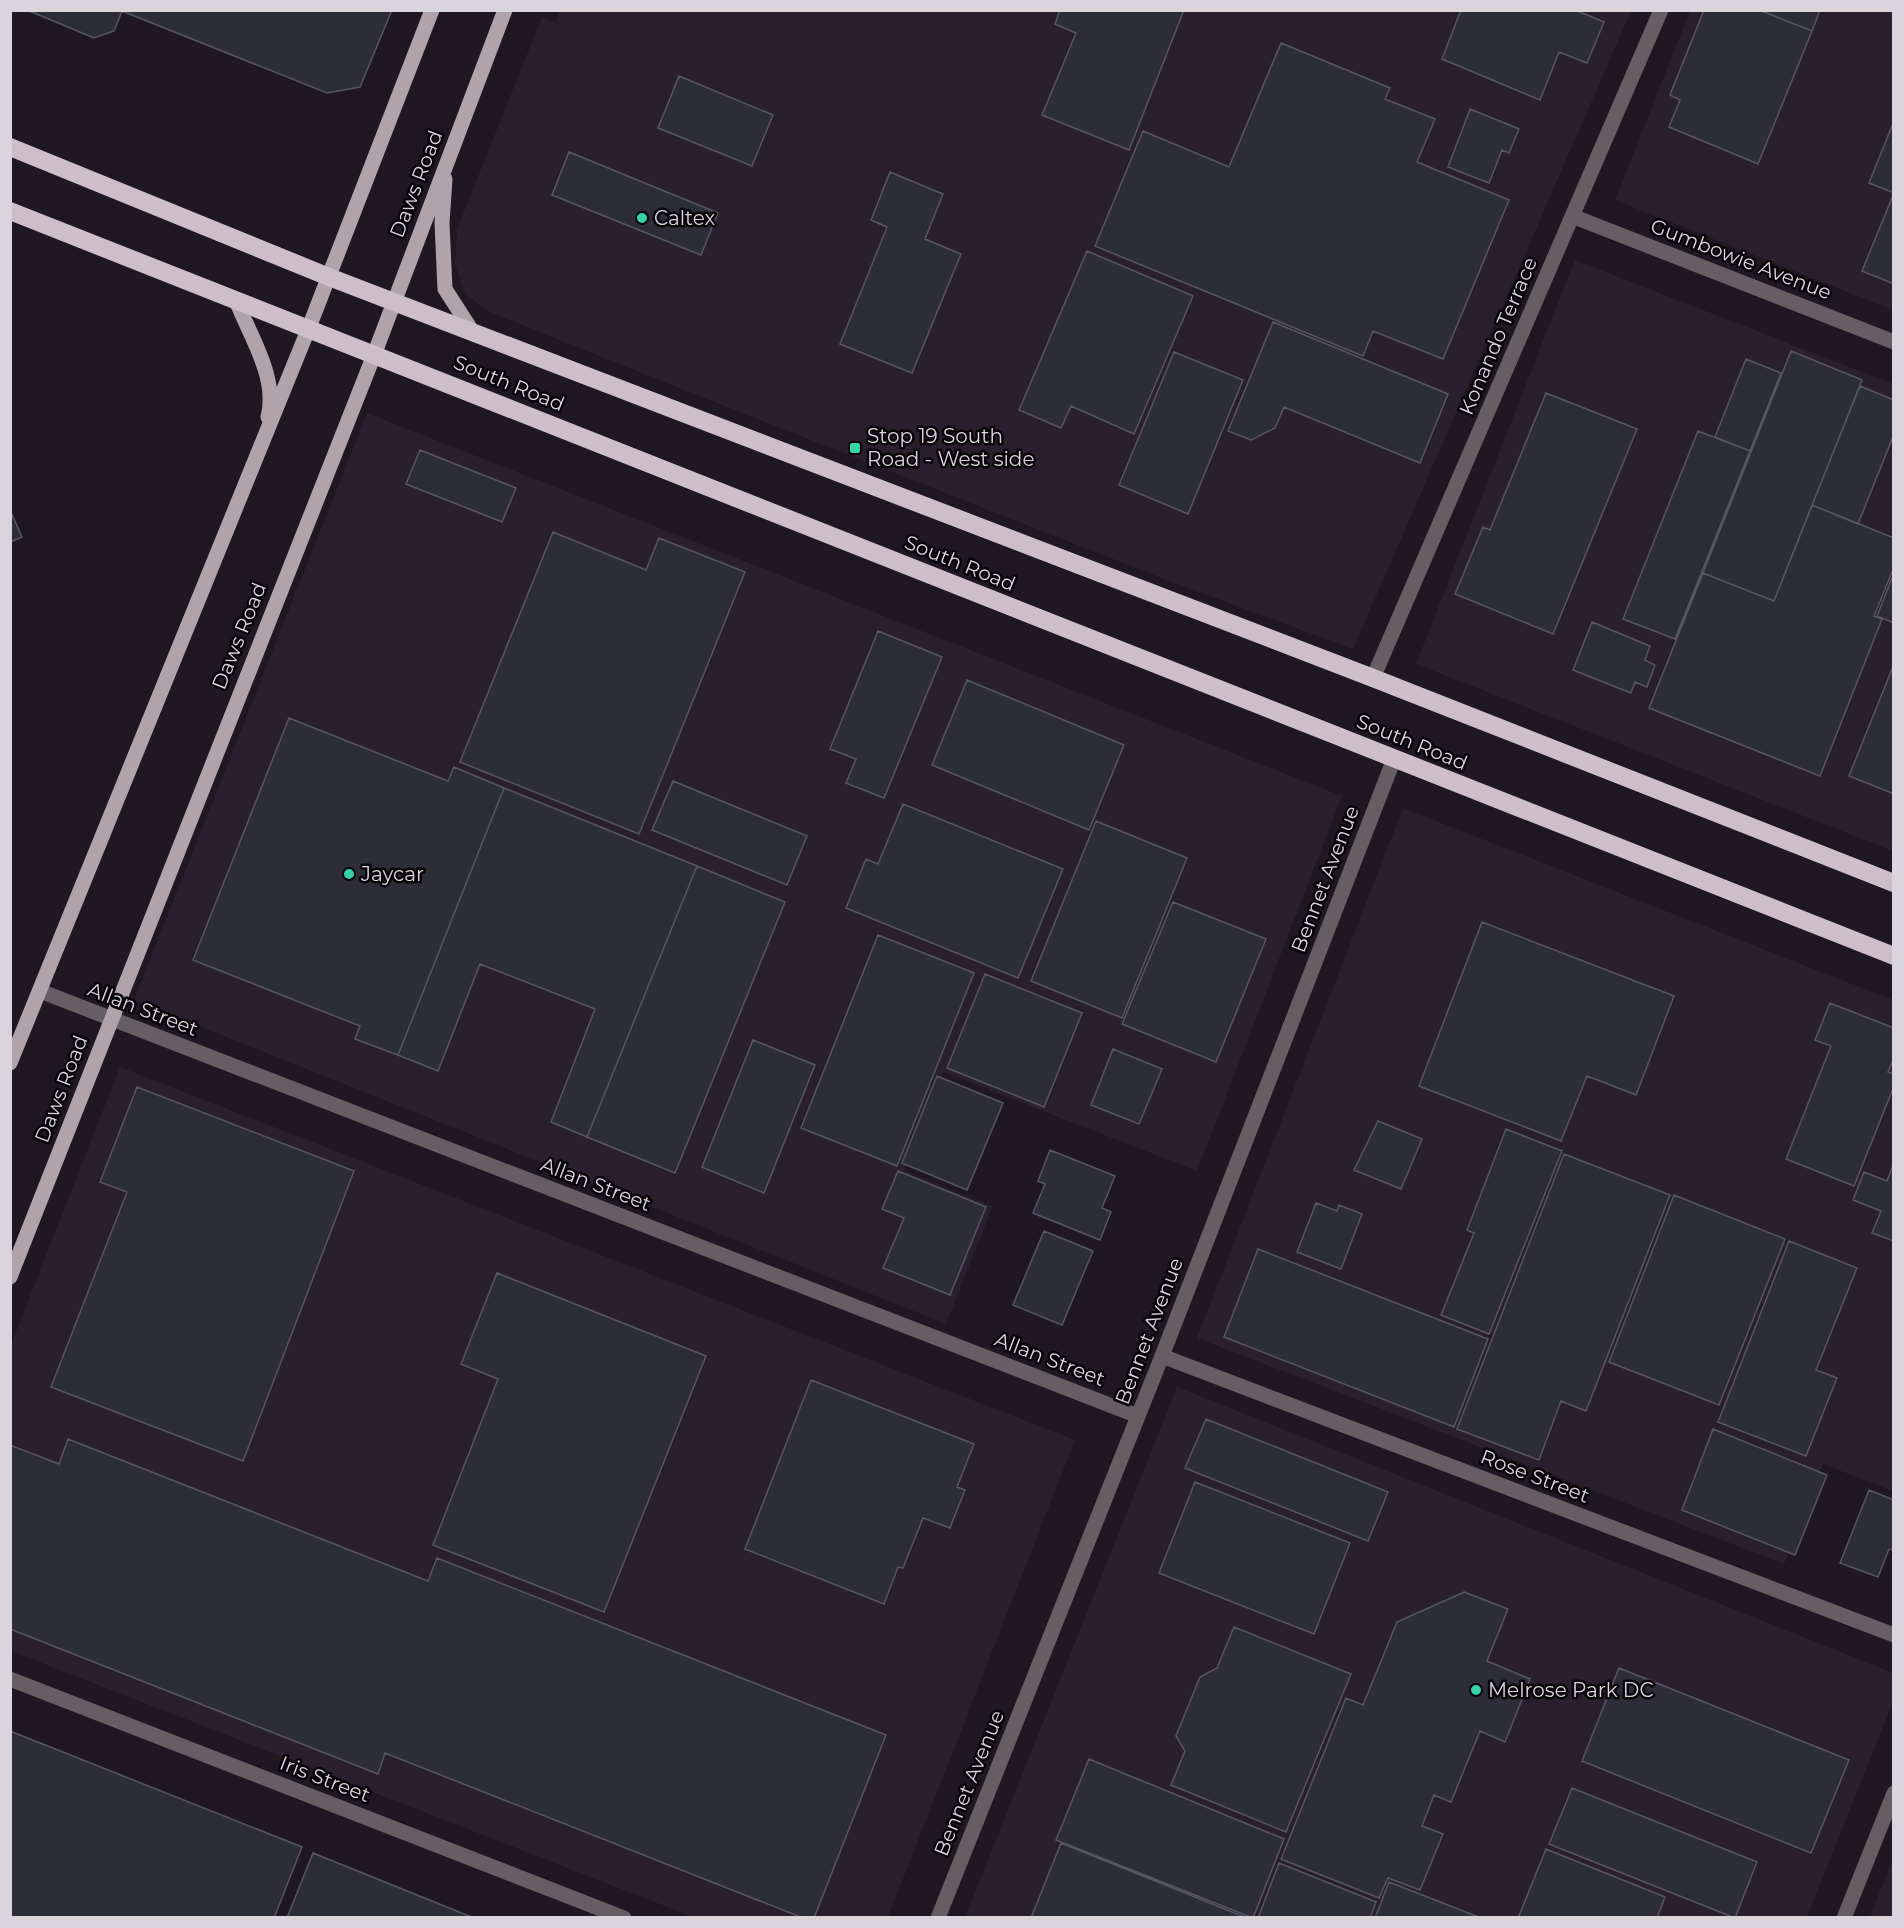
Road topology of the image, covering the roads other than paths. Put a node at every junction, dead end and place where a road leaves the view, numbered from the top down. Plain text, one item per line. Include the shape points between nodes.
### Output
1 (432, 10) edge
2 (506, 10) edge
3 (1660, 10) edge
4 (10, 147) edge
5 (447, 161) junction
6 (10, 211) edge
7 (1572, 216) junction
8 (329, 277) junction
9 (394, 302) junction
10 (237, 303) junction
11 (308, 330) junction
12 (474, 334) junction
13 (1893, 342) edge
14 (374, 355) junction
15 (259, 452) junction
16 (1373, 678) junction
17 (1394, 759) junction
18 (1893, 883) edge
19 (1893, 956) edge
20 (40, 991) junction
21 (110, 1019) junction
22 (10, 1064) edge
23 (10, 1277) edge
24 (1162, 1356) junction
25 (1138, 1416) junction
26 (1893, 1635) edge
27 (10, 1679) edge
28 (1893, 1793) edge
29 (624, 1917) edge
30 (938, 1917) edge
31 (1844, 1917) edge

1 - 8 main road
2 - 5 main road, Daws Road
3 - 7 street, Konando Terrace
4 - 8 highway, South Road
5 - 9 main road, Daws Road
5 - 12 main road via 442,223 446,290
6 - 10 highway, South Road
7 - 13 street, Gumbowie Avenue
7 - 16 street, Konando Terrace
8 - 9 highway, South Road
8 - 11 main road
9 - 12 highway, South Road
9 - 14 main road, Daws Road
10 - 11 highway, South Road
10 - 15 main road via 266,372 271,406
11 - 14 highway, South Road
11 - 15 main road
12 - 16 highway, South Road
14 - 17 highway, South Road
14 - 21 main road, Daws Road
15 - 20 main road
16 - 18 highway, South Road
17 - 19 highway, South Road
17 - 24 street, Bennet Avenue
20 - 21 street, Allan Street
20 - 22 main road
21 - 23 main road, Daws Road
21 - 25 street, Allan Street
24 - 25 street, Bennet Avenue
24 - 26 street, Rose Street
25 - 30 street, Bennet Avenue
27 - 29 street, Iris Street
28 - 31 street

